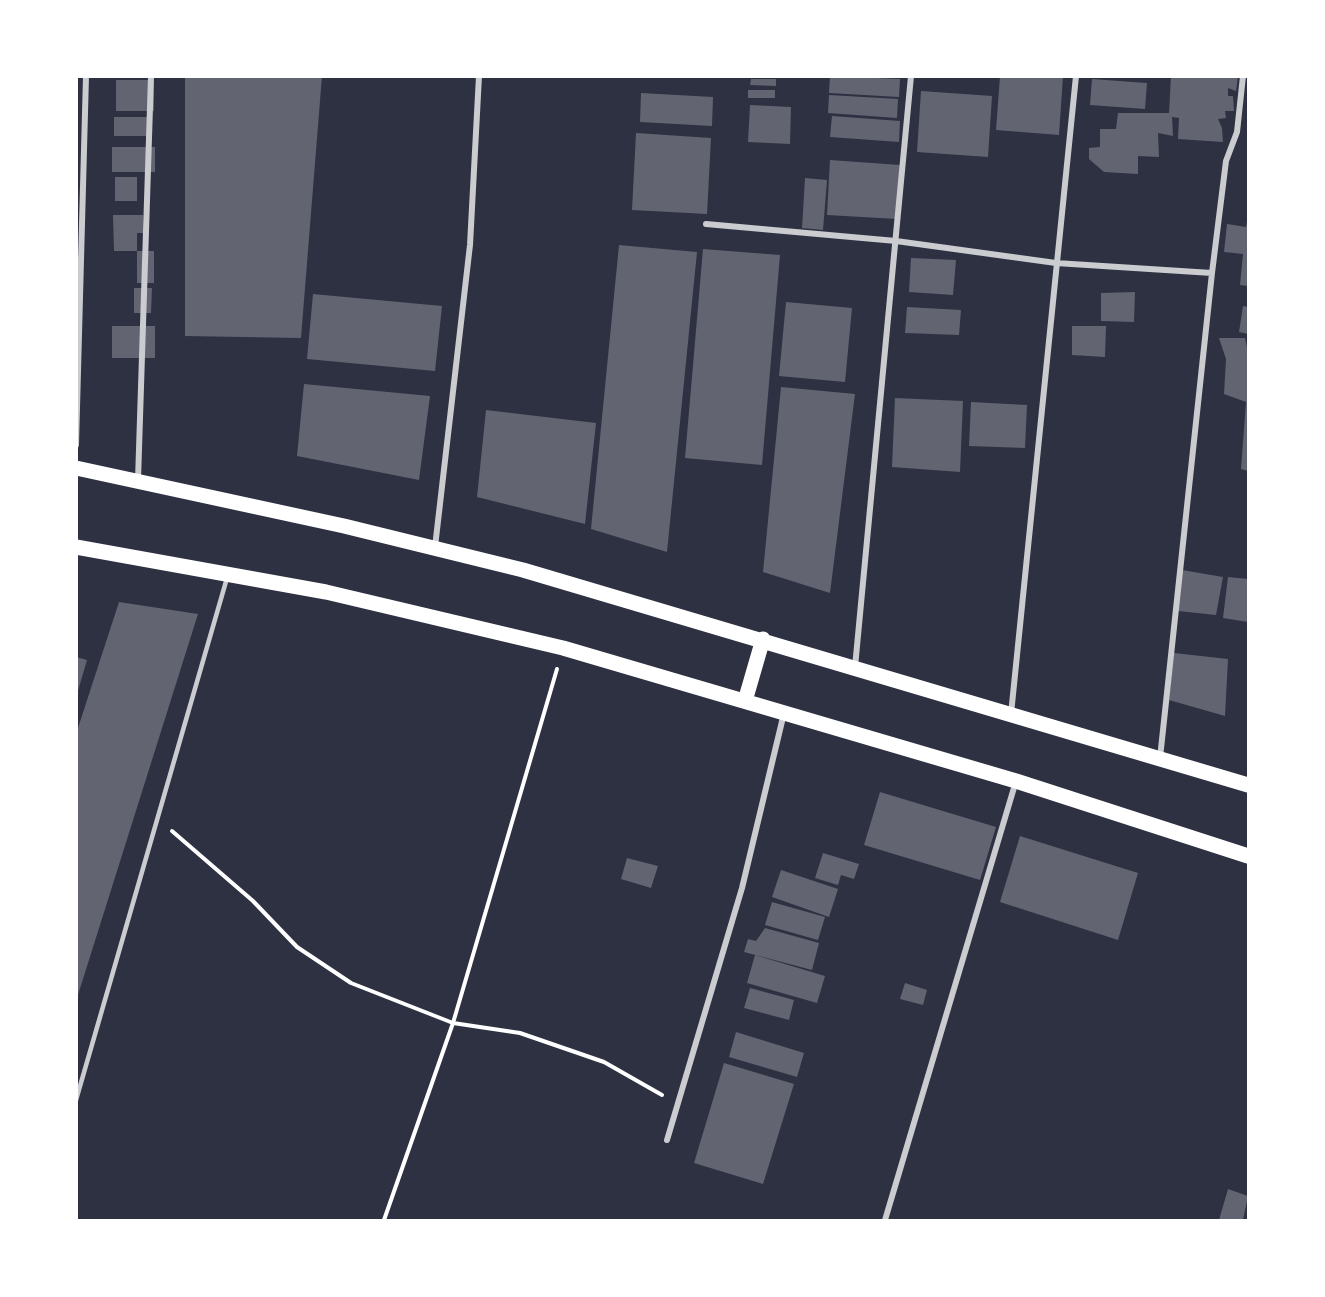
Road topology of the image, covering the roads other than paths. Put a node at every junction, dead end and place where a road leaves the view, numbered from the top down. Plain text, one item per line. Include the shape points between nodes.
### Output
1 (86, 76) edge
2 (151, 76) edge
3 (479, 76) edge
4 (911, 76) edge
5 (1076, 76) edge
6 (1243, 76) edge
7 (706, 224) dead end
8 (896, 241) junction
9 (1056, 263) junction
10 (1212, 273) junction
11 (76, 445) edge
12 (76, 468) edge
13 (138, 480) junction
14 (76, 548) edge
15 (435, 548) junction
16 (228, 575) junction
17 (764, 639) junction
18 (855, 668) junction
19 (745, 701) junction
20 (784, 712) junction
21 (1011, 715) junction
22 (1160, 759) junction
23 (1016, 781) junction
24 (1248, 785) edge
25 (1248, 856) edge
26 (76, 1100) edge
27 (667, 1140) dead end
28 (885, 1221) edge

1 - 11 street
2 - 13 street
3 - 15 street via 470,245
4 - 8 street
5 - 9 street
6 - 10 street via 1237,132 1226,161
7 - 8 street
8 - 9 street
8 - 18 street
9 - 10 street
9 - 21 street
10 - 22 street
12 - 13 main road
13 - 15 main road
14 - 16 main road
15 - 17 main road
16 - 19 main road via 426,614 563,648
16 - 26 lane
17 - 18 main road
17 - 19 main road
18 - 21 main road
19 - 20 main road
20 - 23 main road
20 - 27 street via 742,888
21 - 22 main road
22 - 24 main road
23 - 25 main road
23 - 28 street

